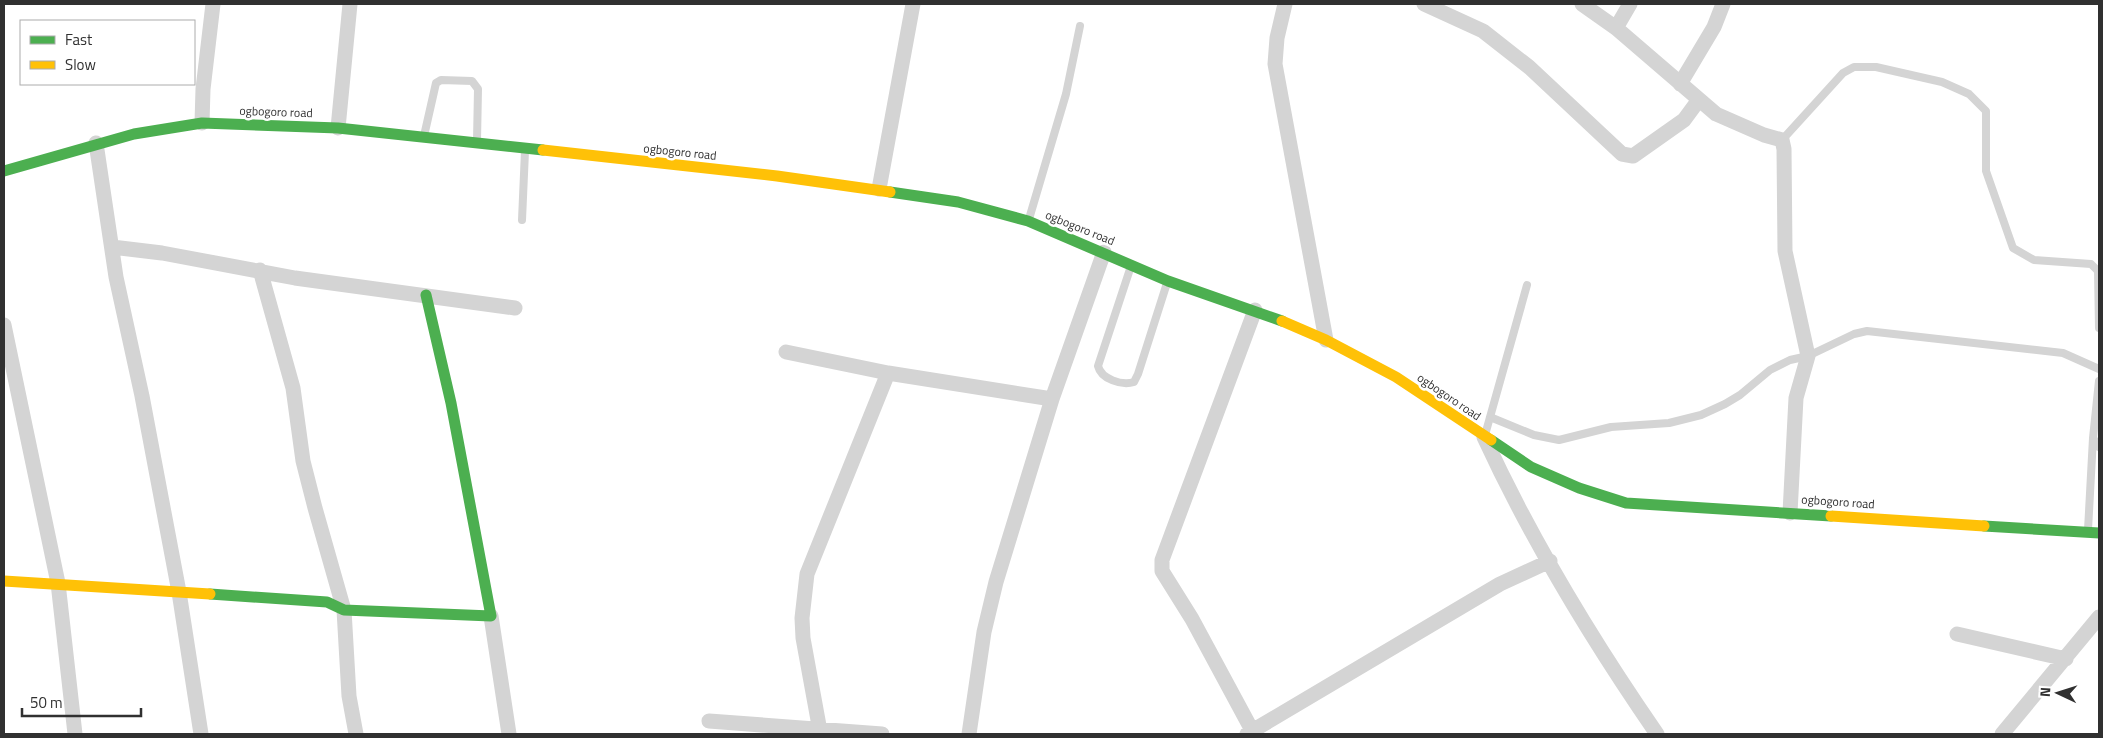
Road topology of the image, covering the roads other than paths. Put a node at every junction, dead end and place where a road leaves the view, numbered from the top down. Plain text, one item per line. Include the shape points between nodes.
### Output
1 (212, 4) edge
2 (350, 4) edge
3 (913, 4) edge
4 (1286, 4) edge
5 (1424, 4) edge
6 (1582, 4) edge
7 (1630, 4) edge
8 (1723, 4) edge
9 (1080, 26) dead end
10 (1616, 28) junction
11 (1680, 84) junction
12 (1698, 101) junction
13 (202, 123) junction
14 (338, 128) junction
15 (424, 138) junction
16 (1782, 140) junction
17 (96, 143) junction
18 (477, 143) junction
19 (525, 148) junction
20 (4, 171) edge
21 (879, 189) junction
22 (522, 220) dead end
23 (1028, 221) junction
24 (112, 247) junction
25 (1104, 252) junction
26 (1131, 264) junction
27 (260, 270) junction
28 (1168, 281) junction
29 (1526, 285) dead end
30 (426, 295) junction
31 (515, 308) dead end
32 (1256, 310) junction
33 (4, 325) edge
34 (2099, 328) edge
35 (1326, 340) junction
36 (786, 352) dead end
37 (1808, 356) junction
38 (2099, 369) edge
39 (888, 373) junction
40 (2099, 381) edge
41 (1052, 399) junction
42 (1490, 417) junction
43 (1484, 437) junction
44 (2093, 438) junction
45 (2099, 448) edge
46 (1790, 513) junction
47 (2094, 533) edge
48 (1550, 561) junction
49 (4, 581) edge
50 (58, 583) junction
51 (179, 592) junction
52 (340, 594) junction
53 (327, 602) junction
54 (344, 610) junction
55 (491, 616) junction
56 (2099, 617) edge
57 (1957, 634) dead end
58 (2066, 659) junction
59 (709, 721) dead end
60 (820, 731) junction
61 (1251, 733) edge
62 (75, 734) edge
63 (201, 734) edge
64 (356, 734) edge
65 (509, 734) edge
66 (882, 734) edge
67 (970, 734) edge
68 (1657, 734) edge
69 (2002, 734) edge

1 - 13 street
2 - 14 street
3 - 21 street
4 - 35 street via 1277,38 1275,64
5 - 12 street via 1483,32 1529,67 1627,157 1684,120
6 - 10 street
7 - 10 street
8 - 11 street via 1714,27
9 - 23 lane via 1066,94
10 - 11 street
11 - 12 street
12 - 16 street via 1716,114
13 - 14 street, ogbogoro road
13 - 17 street, ogbogoro road
14 - 15 street, ogbogoro road
15 - 18 street, ogbogoro road
15 - 18 lane via 436,83 441,80 472,81 478,89
16 - 34 lane via 1843,73 1854,67 1876,67 1942,82 1969,94 1986,111 1986,172 2013,248 2034,260 2091,264 2098,271
16 - 37 street via 1785,251
17 - 20 street, ogbogoro road
17 - 24 street
18 - 19 street, ogbogoro road
19 - 21 street, ogbogoro road
19 - 22 lane
21 - 23 street, ogbogoro road via 958,202
23 - 25 street, ogbogoro road
24 - 27 street
24 - 51 street
25 - 26 street, ogbogoro road
25 - 41 street
26 - 28 street, ogbogoro road
26 - 28 lane via 1098,366 1103,375 1121,383 1134,382
27 - 30 street via 295,278
27 - 52 street via 292,388 312,498
28 - 32 street, ogbogoro road
29 - 42 lane
30 - 31 street
30 - 55 street via 451,404
32 - 35 street, ogbogoro road
32 - 61 street via 1162,560 1162,571 1192,619
33 - 50 street
35 - 43 street, ogbogoro road via 1396,377
36 - 39 street
37 - 38 lane via 1867,331 2063,354
37 - 42 lane via 1770,370 1725,404 1702,415 1669,423 1611,427 1559,440 1534,435
37 - 46 street via 1796,398
39 - 41 street
39 - 60 street via 806,574 803,638
40 - 44 lane
41 - 67 street via 996,582 984,632
42 - 43 lane
43 - 46 street, ogbogoro road via 1531,467 1579,488 1626,503
43 - 48 street via 1512,497
44 - 45 lane
44 - 47 lane
46 - 47 street, ogbogoro road
48 - 61 street via 1500,584
48 - 68 street via 1602,655
49 - 50 street
50 - 51 street
50 - 62 street
51 - 53 street
51 - 63 street
52 - 53 street
52 - 54 street
53 - 54 street
54 - 55 street
54 - 64 street via 349,696
55 - 65 street
56 - 58 street
57 - 58 street
58 - 69 street
59 - 60 street
60 - 66 street

